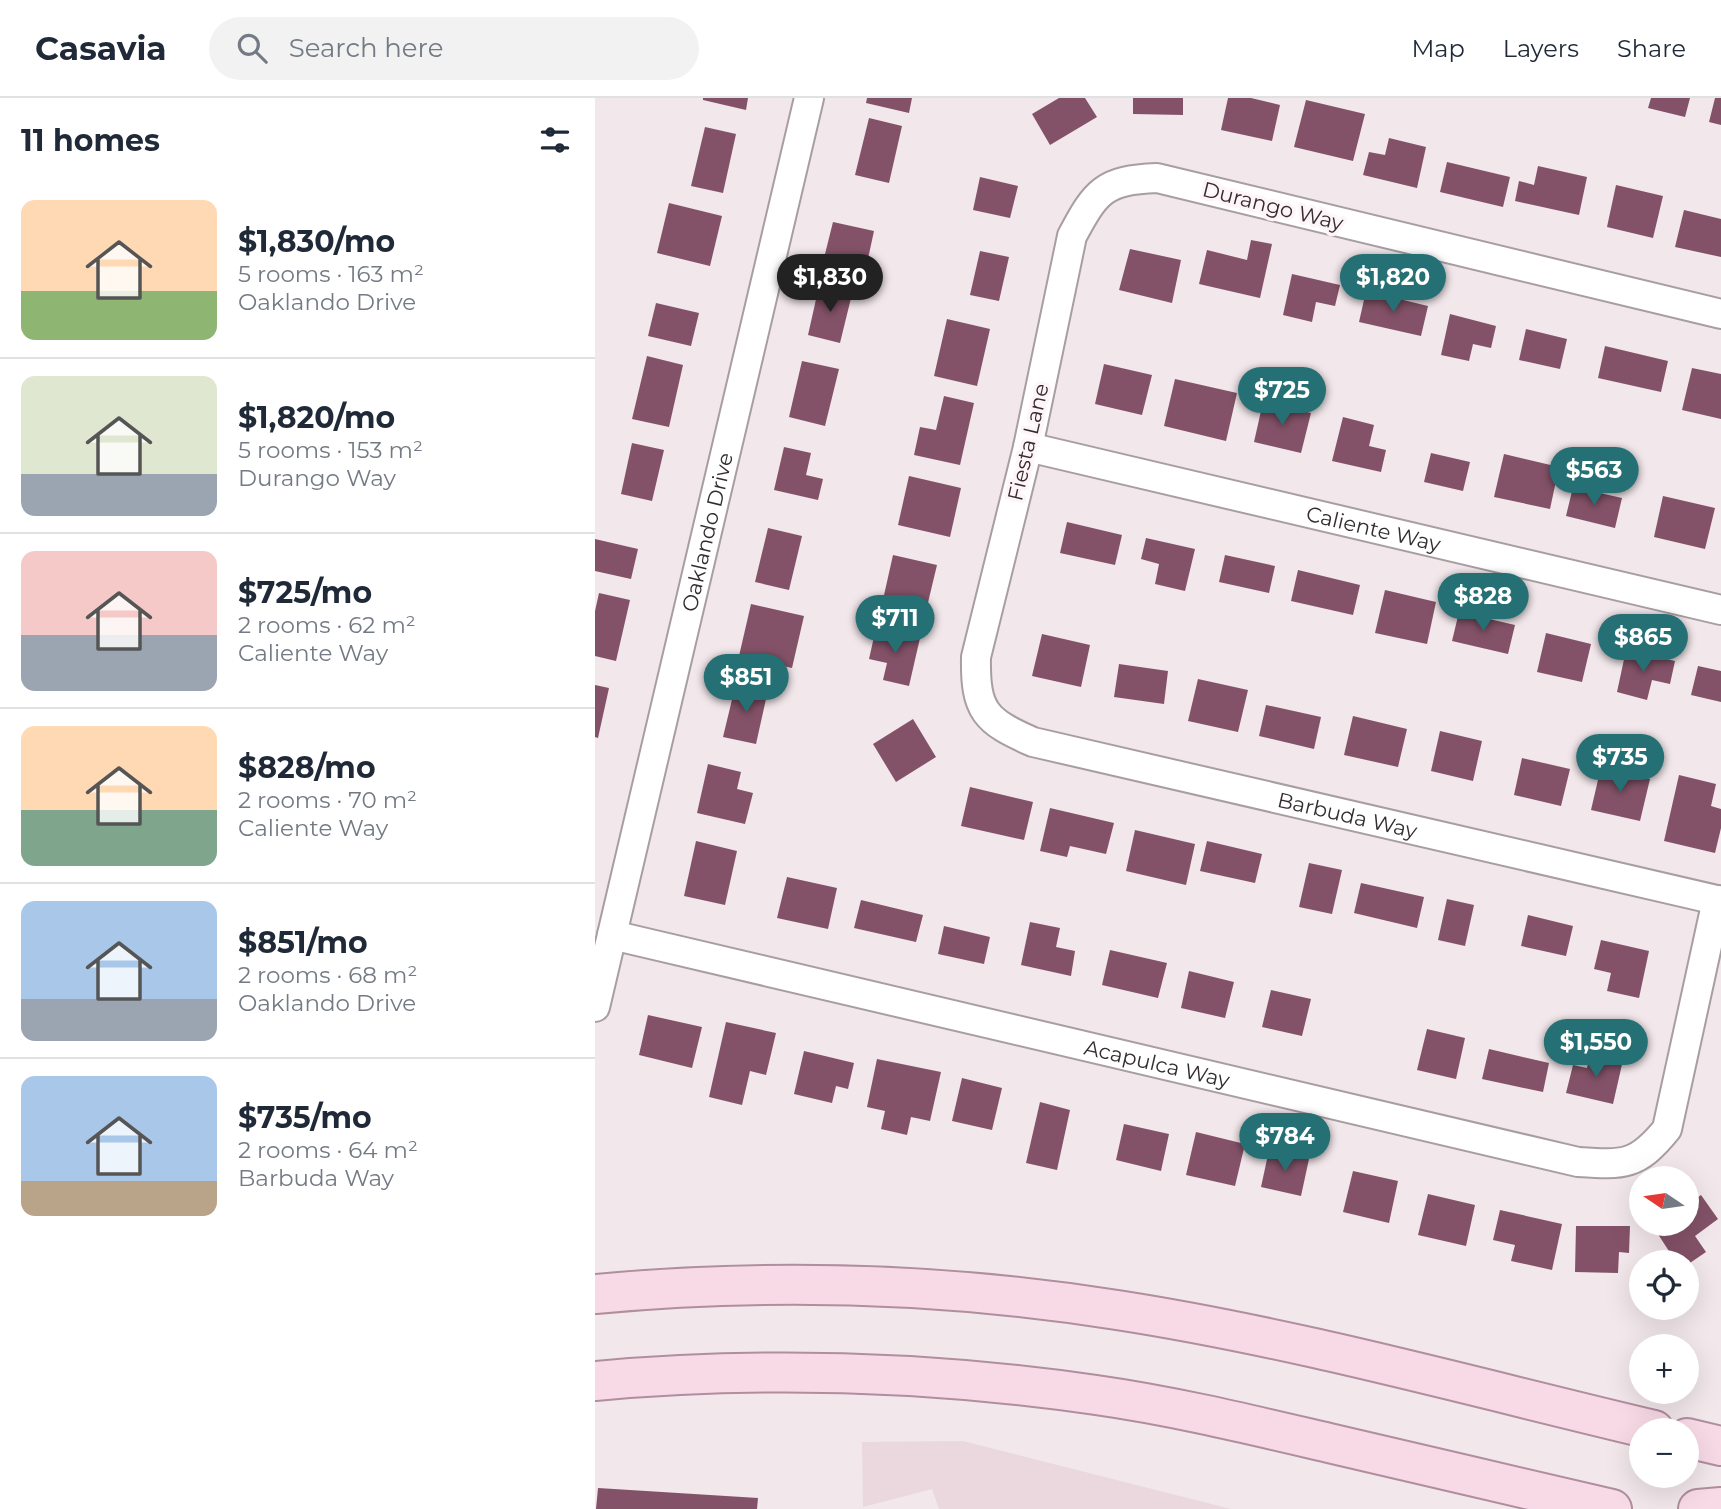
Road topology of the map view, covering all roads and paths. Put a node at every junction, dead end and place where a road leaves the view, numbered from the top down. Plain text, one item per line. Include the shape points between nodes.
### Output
1 (809, 98) edge
2 (1111, 184) joint
3 (1721, 314) edge
4 (1028, 447) junction
5 (1721, 610) edge
6 (982, 710) joint
7 (1719, 901) edge
8 (612, 935) junction
9 (595, 1007) edge
10 (595, 1294) edge
11 (595, 1381) edge
12 (1629, 1424) edge
13 (1699, 1441) edge
14 (1721, 1446) edge
15 (1721, 1507) edge
16 (1612, 1509) edge
17 (1698, 1509) edge

1 - 8 street, Oaklando Drive
2 - 3 street, Durango Way via 1157,178
2 - 4 street, Fiesta Lane via 1088,207 1072,236
4 - 5 street, Caliente Way
4 - 6 street, Fiesta Lane via 976,657 975,686
6 - 7 street, Barbuda Way via 998,727 1033,742
7 - 8 street, Acapulca Way via 1667,1129 1646,1154 1615,1164 1578,1162
8 - 9 street, Oaklando Drive
10 - 12 main road via 768,1286 884,1288 1115,1310 1233,1330
11 - 16 main road via 763,1371 875,1374 1098,1395 1212,1415
13 - 14 main road
15 - 17 main road

